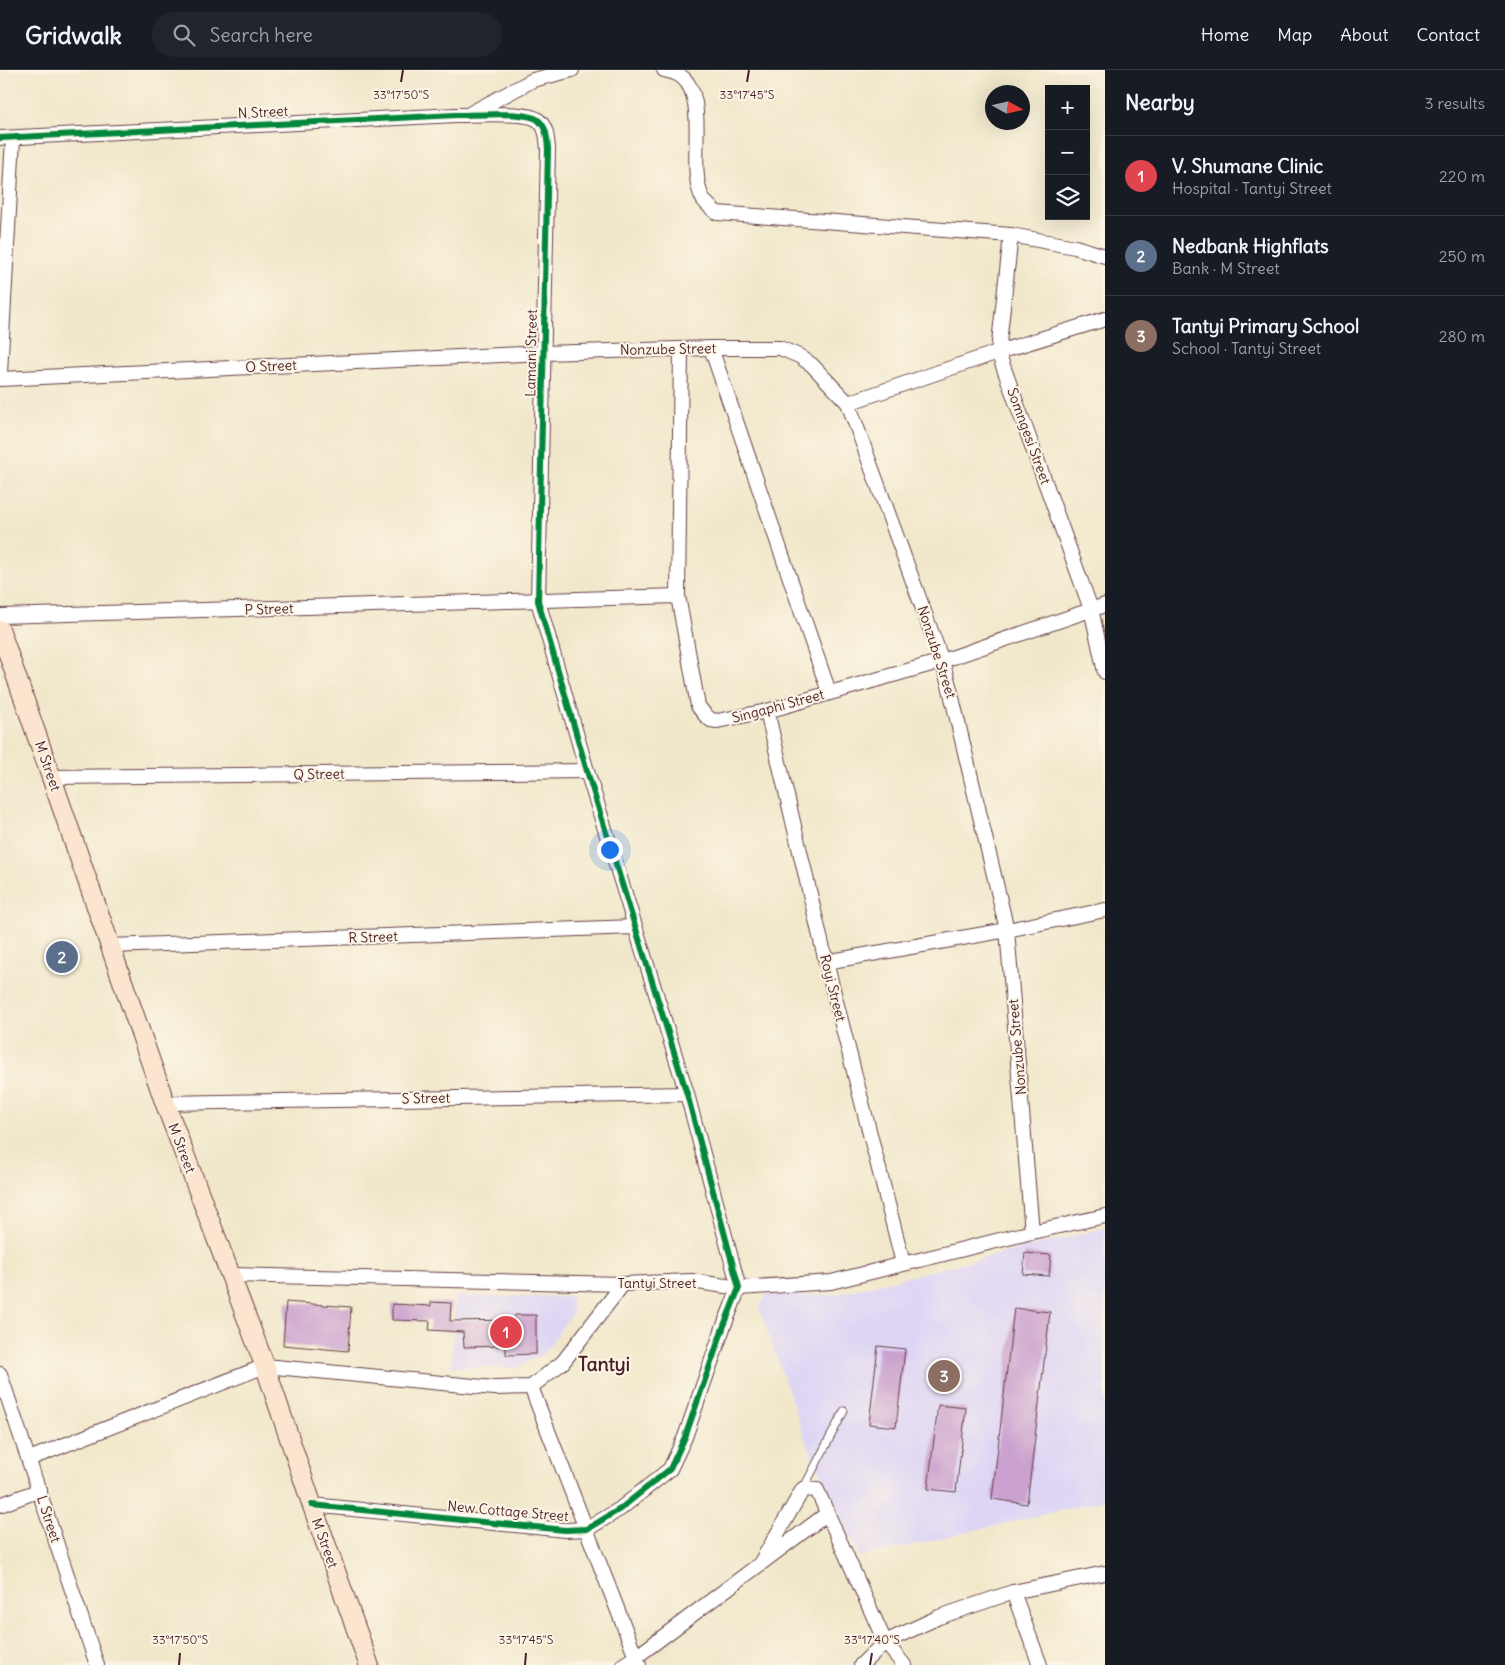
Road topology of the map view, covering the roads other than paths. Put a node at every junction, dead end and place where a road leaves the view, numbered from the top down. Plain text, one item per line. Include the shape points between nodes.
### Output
1 (572, 70) edge
2 (664, 70) edge
3 (468, 115) junction
4 (528, 115) joint
5 (7, 138) edge
6 (1010, 235) junction
7 (1105, 256) edge
8 (1105, 319) edge
9 (711, 348) junction
10 (681, 349) junction
11 (543, 352) junction
12 (998, 352) junction
13 (0, 373) edge
14 (0, 379) edge
15 (848, 403) junction
16 (678, 596) junction
17 (538, 601) junction
18 (1105, 605) edge
19 (1091, 609) junction
20 (0, 616) edge
21 (0, 630) edge
22 (942, 661) junction
23 (1105, 672) edge
24 (830, 692) junction
25 (768, 711) junction
26 (587, 771) junction
27 (51, 777) junction
28 (1105, 910) edge
29 (635, 927) junction
30 (1007, 930) junction
31 (110, 946) junction
32 (826, 962) junction
33 (687, 1094) junction
34 (165, 1103) junction
35 (1105, 1216) edge
36 (1032, 1232) junction
37 (904, 1263) junction
38 (231, 1275) junction
39 (623, 1284) junction
40 (740, 1288) junction
41 (266, 1366) junction
42 (0, 1374) edge
43 (531, 1387) junction
44 (844, 1411) dead end
45 (29, 1459) junction
46 (803, 1489) junction
47 (40, 1490) junction
48 (0, 1505) edge
49 (312, 1505) junction
50 (828, 1512) junction
51 (587, 1529) junction
52 (760, 1564) junction
53 (1105, 1573) edge
54 (1013, 1592) junction
55 (885, 1642) junction
56 (637, 1661) edge
57 (97, 1665) edge
58 (369, 1665) edge
59 (623, 1665) edge
60 (861, 1665) edge
61 (904, 1665) edge
62 (1040, 1665) edge

1 - 3 street via 533,80
2 - 6 street via 682,77 694,96 698,187 703,199 717,213
3 - 4 street, N Street
3 - 5 street, N Street
4 - 11 street, Lamani Street via 546,130 548,149
5 - 13 street
6 - 7 street
6 - 12 street
8 - 12 street
9 - 10 street, Nonzube Street
9 - 15 street, Nonzube Street via 780,348 812,365
9 - 24 street
10 - 11 street, Nonzube Street
10 - 16 street, Singaphi Street
11 - 14 street, O Street
11 - 17 street, Lamani Street
12 - 15 street
12 - 19 street, Somngesi Street
15 - 22 street, Nonzube Street
16 - 17 street, P Street
16 - 25 street, Singaphi Street via 698,706 705,715 716,721
17 - 20 street, P Street
17 - 26 street, Lamani Street
18 - 19 street, Singaphi Street
19 - 22 street, Singaphi Street
19 - 23 street, Somngesi Street
21 - 27 street, M Street
22 - 24 street, Singaphi Street
22 - 30 street, Nonzube Street
24 - 25 street, Singaphi Street
25 - 32 street, Royi Street
26 - 27 street, Q Street
26 - 29 street, Lamani Street
27 - 31 street, M Street
28 - 30 street
29 - 31 street, R Street
29 - 33 street, Lamani Street
30 - 32 street
30 - 36 street, Nonzube Street
31 - 34 street, M Street
32 - 37 street, Royi Street
33 - 34 street, S Street
33 - 40 street, Lamani Street
34 - 38 street, M Street
35 - 36 street, Tantyi Street
36 - 37 street, Tantyi Street
37 - 40 street, Tantyi Street via 831,1282
38 - 39 street, Tantyi Street
38 - 41 street, M Street
39 - 40 street, Tantyi Street via 691,1280
39 - 43 street via 563,1362
40 - 51 street, New Cottage Street via 685,1437 670,1468 620,1509
41 - 43 street via 494,1388
41 - 45 street
41 - 49 street, M Street
42 - 45 street, L Street
43 - 51 street
44 - 46 lane
45 - 47 street, L Street
46 - 50 street via 818,1490
46 - 52 street
47 - 48 street
47 - 57 street, L Street
49 - 51 street, New Cottage Street via 565,1530
49 - 58 street, M Street
50 - 52 street
50 - 55 street
51 - 56 street
52 - 56 street
53 - 54 street
54 - 55 street via 939,1617
54 - 62 street
55 - 60 street
55 - 61 street
56 - 59 street

